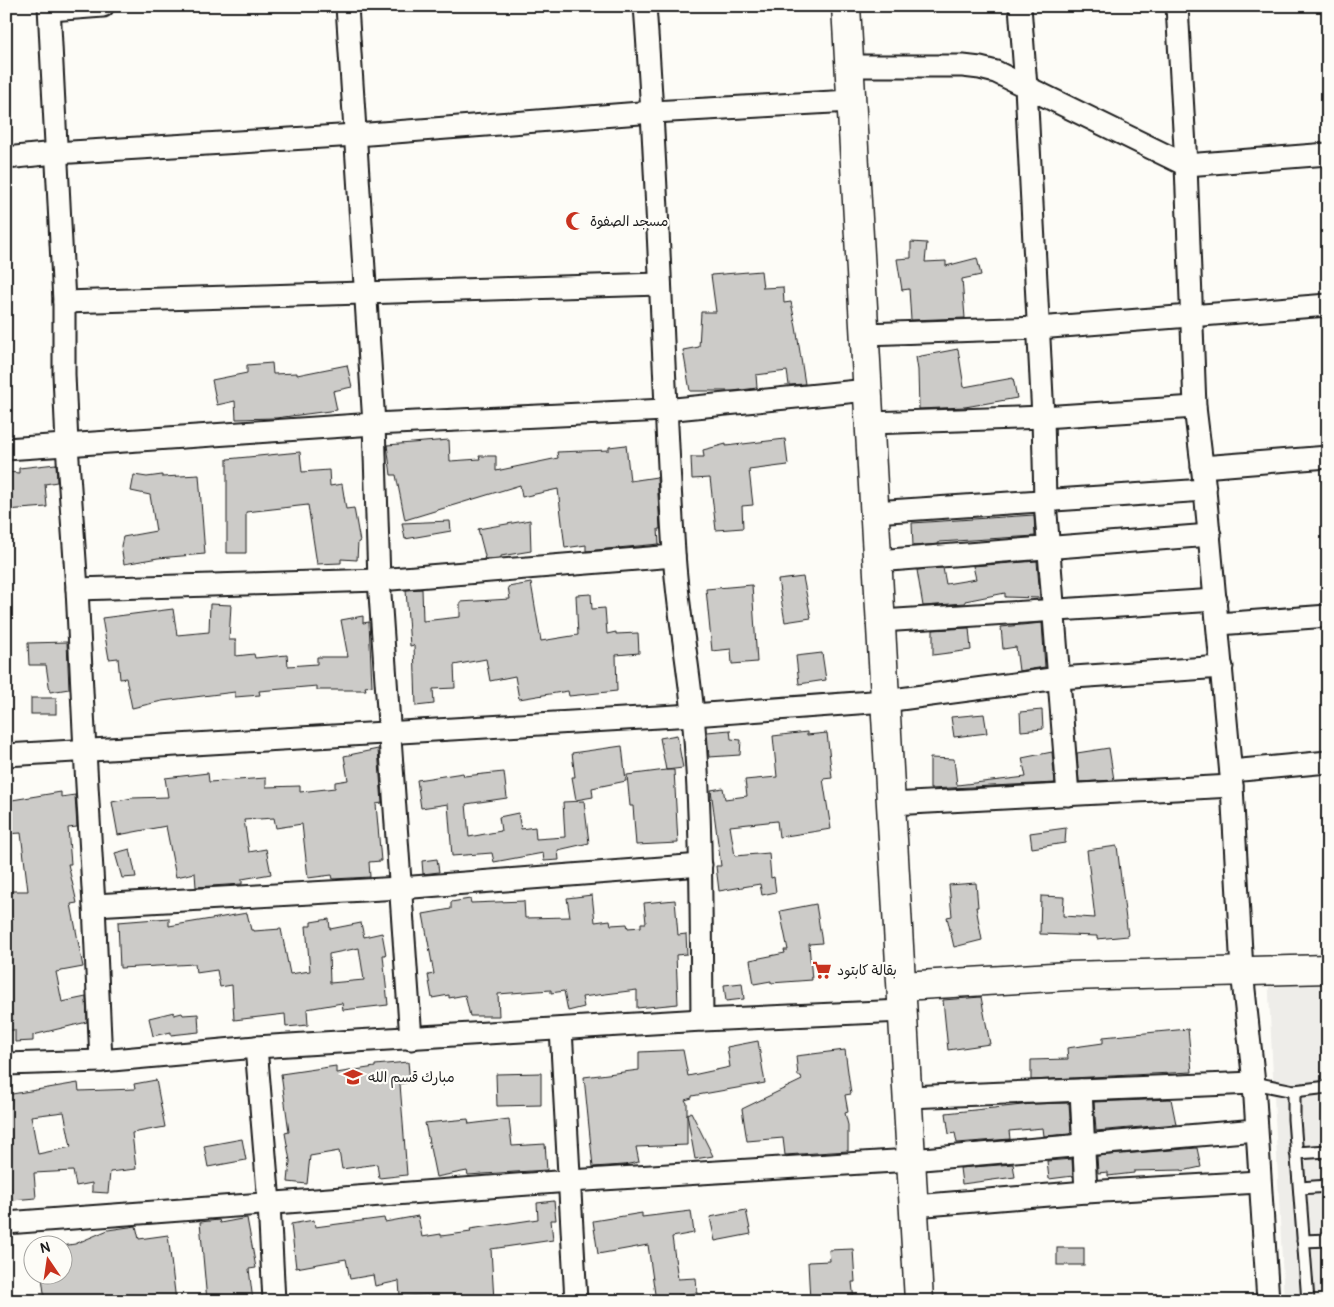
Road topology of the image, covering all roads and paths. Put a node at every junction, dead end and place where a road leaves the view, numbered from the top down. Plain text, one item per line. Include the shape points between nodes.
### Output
1 (103, 6) edge
2 (348, 6) edge
3 (644, 6) edge
4 (846, 6) edge
5 (1020, 6) edge
6 (1177, 6) edge
7 (49, 8) edge
8 (849, 66) junction
9 (1026, 87) junction
10 (851, 101) junction
11 (653, 112) junction
12 (356, 135) junction
13 (55, 153) junction
14 (1328, 154) edge
15 (6, 158) edge
16 (1186, 165) junction
17 (660, 284) junction
18 (366, 292) junction
19 (64, 302) junction
20 (1328, 304) edge
21 (1191, 314) junction
22 (1038, 328) junction
23 (865, 334) junction
24 (868, 390) junction
25 (1195, 407) junction
26 (666, 410) junction
27 (1043, 417) junction
28 (870, 423) junction
29 (374, 424) junction
30 (67, 445) junction
31 (6, 449) edge
32 (1328, 457) edge
33 (1202, 467) junction
34 (1206, 490) junction
35 (1045, 501) junction
36 (874, 512) junction
37 (1210, 535) junction
38 (1049, 548) junction
39 (674, 556) junction
40 (877, 561) junction
41 (379, 580) junction
42 (78, 588) junction
43 (1216, 600) junction
44 (1053, 610) junction
45 (1328, 616) edge
46 (881, 621) junction
47 (1218, 624) junction
48 (1222, 666) junction
49 (1058, 678) junction
50 (885, 700) junction
51 (693, 715) junction
52 (389, 733) junction
53 (85, 751) junction
54 (6, 755) edge
55 (1328, 762) edge
56 (1232, 778) junction
57 (1068, 795) junction
58 (891, 804) junction
59 (701, 865) junction
60 (400, 888) junction
61 (94, 905) junction
62 (1328, 969) edge
63 (1242, 971) junction
64 (902, 999) junction
65 (702, 1020) junction
66 (561, 1030) junction
67 (410, 1039) junction
68 (256, 1047) junction
69 (101, 1061) junction
70 (6, 1064) edge
71 (1254, 1083) junction
72 (1328, 1087) edge
73 (1082, 1090) junction
74 (1294, 1091) junction
75 (908, 1097) junction
76 (1256, 1130) junction
77 (1084, 1144) junction
78 (1328, 1151) edge
79 (1296, 1153) junction
80 (911, 1160) junction
81 (570, 1181) junction
82 (1260, 1182) junction
83 (1328, 1186) edge
84 (1300, 1188) junction
85 (1086, 1192) junction
86 (269, 1203) junction
87 (914, 1206) junction
88 (6, 1223) edge
89 (1328, 1240) edge
90 (1303, 1241) junction
91 (274, 1301) edge
92 (576, 1301) edge
93 (919, 1301) edge
94 (1268, 1301) edge
95 (1308, 1301) edge

1 - 7 street
2 - 12 street
3 - 11 street
4 - 8 street
5 - 9 street
6 - 16 street
7 - 13 street
8 - 9 street via 980,68
8 - 10 street
9 - 16 street
9 - 22 street
10 - 11 street
10 - 23 street
11 - 12 street
11 - 17 street
12 - 13 street
12 - 18 street
13 - 15 street
13 - 19 street
14 - 16 street
16 - 21 street
17 - 18 street
17 - 26 street
18 - 19 street
18 - 29 street
19 - 30 street
20 - 21 street
21 - 22 street
21 - 25 street
22 - 23 street
22 - 27 street
23 - 24 street
24 - 26 street
24 - 28 street
25 - 27 street
25 - 33 street
26 - 29 street
26 - 39 street
27 - 28 street
27 - 35 street
28 - 36 street
29 - 30 street
29 - 41 street
30 - 31 street
30 - 42 street
32 - 33 street
33 - 34 street
34 - 35 street
34 - 37 street
35 - 36 street
35 - 38 street
36 - 40 street
37 - 38 street
37 - 43 street
38 - 40 street
38 - 44 street
39 - 41 street
39 - 51 street
40 - 46 street
41 - 42 street
41 - 52 street
42 - 53 street
43 - 44 street
43 - 47 street
44 - 46 street
44 - 49 street
45 - 47 street
46 - 50 street
47 - 48 street
48 - 49 street
48 - 56 street
49 - 50 street
49 - 57 street
50 - 51 street
50 - 58 street
51 - 52 street
51 - 59 street
52 - 53 street
52 - 60 street
53 - 54 street
53 - 61 street
55 - 56 street
56 - 57 street
56 - 63 street
57 - 58 street
58 - 64 street
59 - 60 street
59 - 65 street
60 - 61 street
60 - 67 street
61 - 69 street
62 - 63 street
63 - 64 street via 1069,976
63 - 71 street
64 - 65 street
64 - 75 street
65 - 66 street
66 - 67 street
66 - 81 street
67 - 68 street
68 - 69 street
68 - 86 street
69 - 70 street
71 - 73 street
71 - 74 lane
71 - 76 street
72 - 74 lane
73 - 75 street
73 - 77 street
74 - 79 lane
75 - 80 street
76 - 77 street
76 - 82 street
77 - 80 street
77 - 85 street
78 - 79 lane
79 - 84 lane
80 - 81 street
80 - 87 street
81 - 86 street
81 - 92 street
82 - 85 street
82 - 94 street
83 - 84 lane
84 - 90 lane
85 - 87 street
86 - 88 street
86 - 91 street
87 - 93 street
89 - 90 lane
90 - 95 lane

